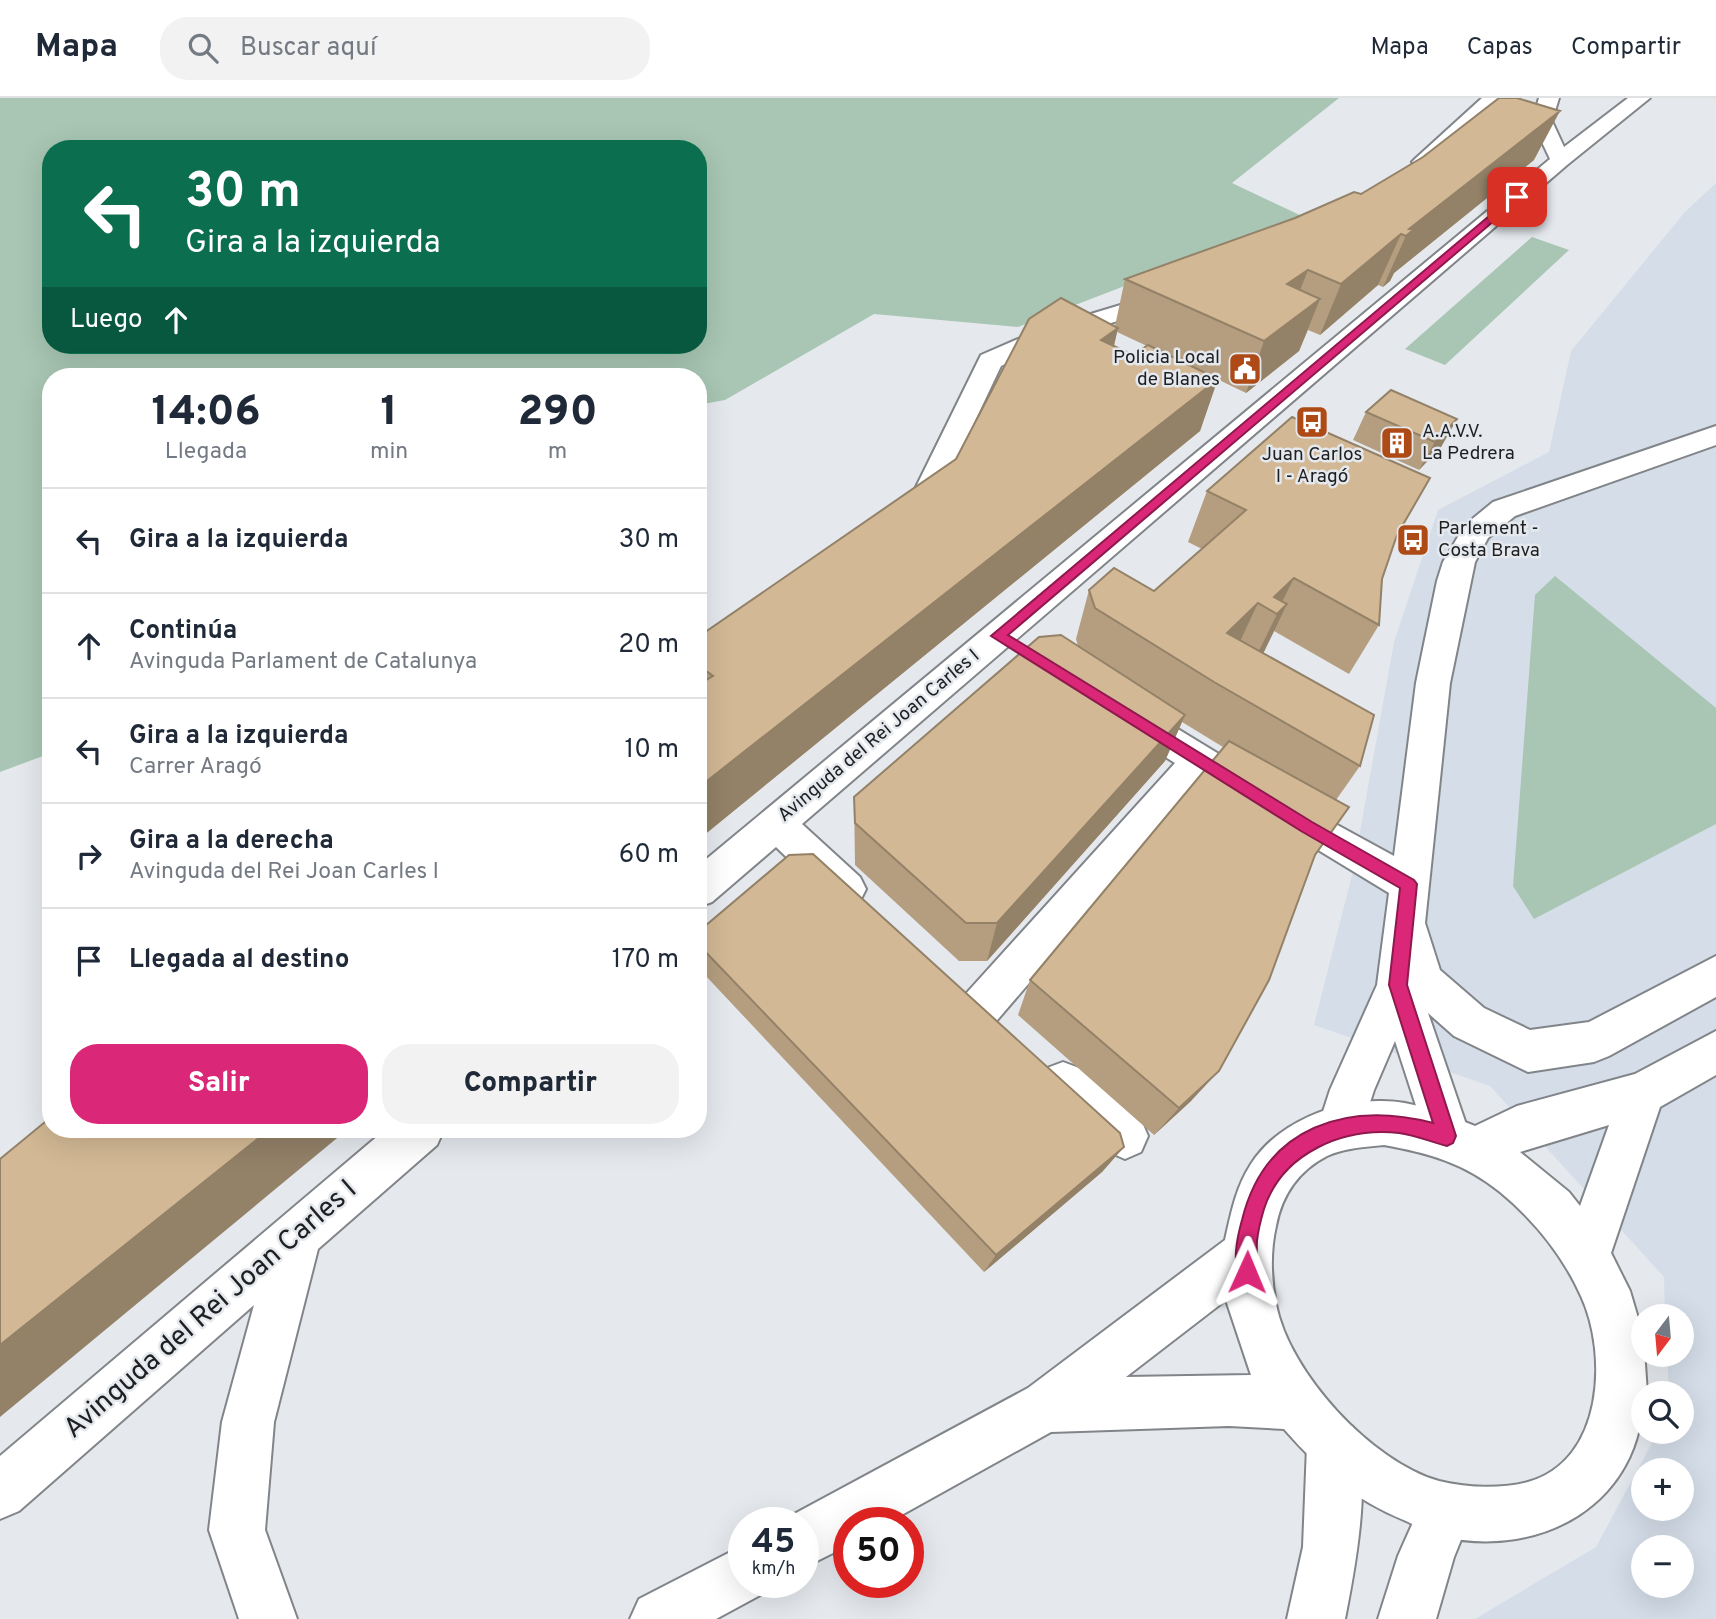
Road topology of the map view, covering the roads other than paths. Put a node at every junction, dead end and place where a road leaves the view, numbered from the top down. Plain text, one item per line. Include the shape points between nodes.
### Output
1 (1494, 98) edge
2 (1549, 98) edge
3 (1640, 98) edge
4 (1560, 161) junction
5 (1403, 180) edge
6 (1195, 289) edge
7 (1716, 435) edge
8 (884, 527) edge
9 (1104, 701) edge
10 (1199, 760) junction
11 (776, 823) junction
12 (707, 882) edge
13 (1407, 900) junction
14 (877, 917) edge
15 (1716, 975) edge
16 (1398, 985) junction
17 (1716, 1052) edge
18 (1643, 1093) junction
19 (1341, 1127) junction
20 (1125, 1136) dead end
21 (411, 1138) edge
22 (1461, 1143) junction
23 (298, 1235) junction
24 (1246, 1254) junction
25 (1586, 1256) junction
26 (1297, 1404) junction
27 (1046, 1406) junction
28 (1334, 1446) junction
29 (0, 1492) edge
30 (1446, 1510) junction
31 (819, 1531) edge
32 (728, 1582) edge
33 (268, 1619) edge
34 (659, 1619) edge
35 (1317, 1619) edge
36 (1407, 1619) edge

1 - 5 street
2 - 4 street via 1542,121
3 - 4 street, Avinguda del Rei Joan Carles I
4 - 11 street, Avinguda del Rei Joan Carles I via 1229,424 1010,643
6 - 8 street via 1050,334 990,361 927,494
7 - 13 street via 1504,509 1476,532 1459,562 1433,683
9 - 10 street
10 - 13 street via 1306,826
10 - 20 street via 992,1022
11 - 12 street, Avinguda del Rei Joan Carles I
11 - 14 street
13 - 15 street via 1422,981 1469,1022 1528,1051 1594,1042
13 - 16 street
16 - 19 street via 1352,1090
16 - 22 street
17 - 18 street
18 - 22 street
18 - 25 street
19 - 22 street via 1399,1124
19 - 24 street via 1315,1136 1293,1152 1266,1182 1250,1222
21 - 23 street, Avinguda del Rei Joan Carles I
22 - 25 street via 1529,1187 1560,1219
23 - 29 street, Avinguda del Rei Joan Carles I
23 - 33 street via 248,1422 237,1530
24 - 26 street via 1252,1310 1264,1347
24 - 27 street
25 - 30 street via 1608,1301 1623,1372 1618,1417 1603,1456 1575,1486 1538,1507 1495,1515
26 - 27 street via 1229,1399
26 - 28 street
27 - 31 street
28 - 30 street via 1407,1496
28 - 35 street via 1331,1547
30 - 36 street
32 - 34 street

